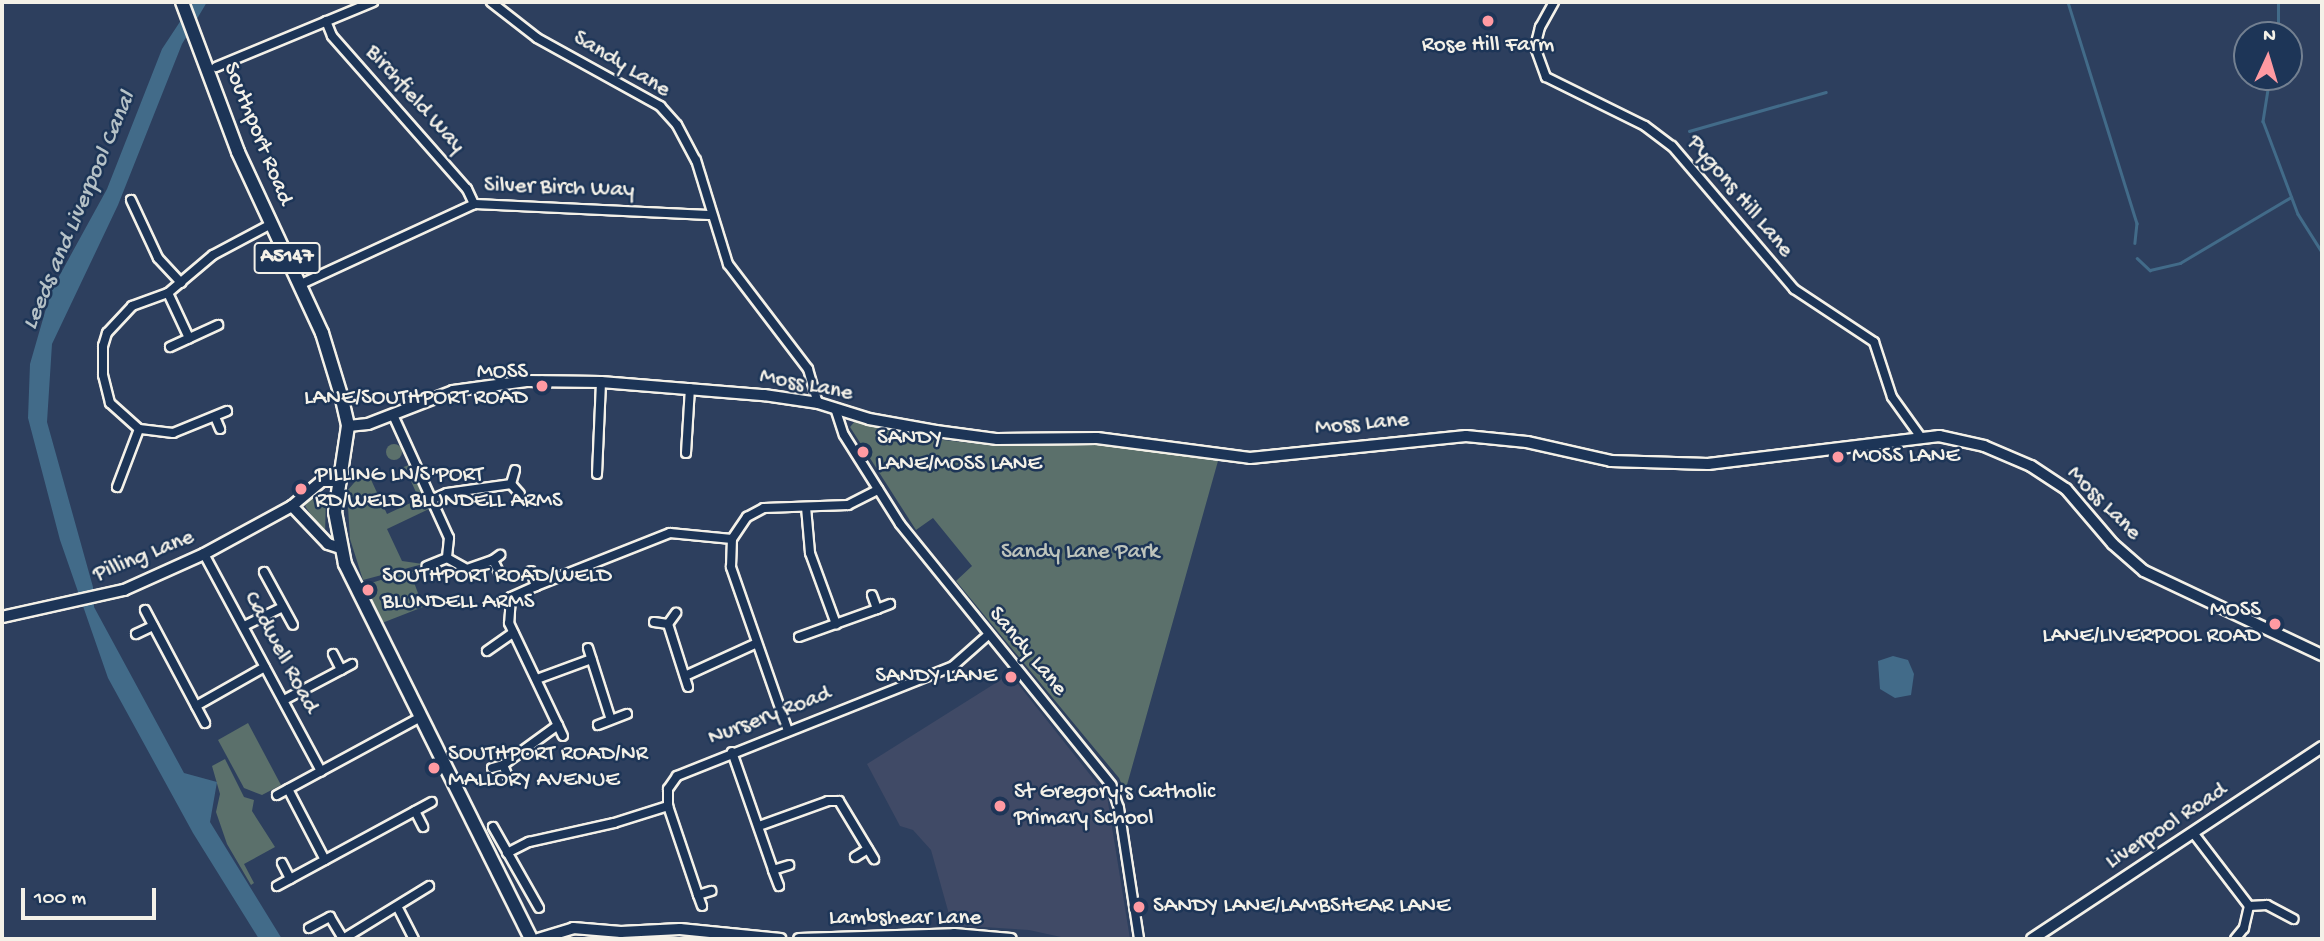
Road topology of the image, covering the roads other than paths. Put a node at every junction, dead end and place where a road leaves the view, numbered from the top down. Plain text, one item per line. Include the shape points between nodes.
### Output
1 (373, 2) edge
2 (491, 2) edge
3 (1554, 2) edge
4 (183, 3) edge
5 (327, 21) junction
6 (216, 67) dead end
7 (131, 200) dead end
8 (474, 204) junction
9 (136, 213) junction
10 (710, 215) junction
11 (126, 217) dead end
12 (271, 224) junction
13 (181, 283) junction
14 (299, 285) junction
15 (168, 293) junction
16 (218, 325) dead end
17 (189, 338) junction
18 (170, 347) dead end
19 (601, 382) junction
20 (690, 388) junction
21 (818, 403) junction
22 (835, 408) junction
23 (227, 411) dead end
24 (393, 415) junction
25 (215, 416) junction
26 (348, 426) junction
27 (139, 429) junction
28 (220, 429) dead end
29 (1920, 436) junction
30 (686, 453) dead end
31 (515, 470) dead end
32 (122, 474) junction
33 (597, 474) dead end
34 (132, 479) dead end
35 (338, 481) junction
36 (511, 484) junction
37 (117, 486) dead end
38 (878, 490) junction
39 (520, 494) dead end
40 (432, 500) junction
41 (292, 506) junction
42 (806, 507) junction
43 (732, 539) junction
44 (340, 548) junction
45 (204, 554) junction
46 (447, 558) junction
47 (427, 566) dead end
48 (531, 571) dead end
49 (264, 572) dead end
50 (499, 572) dead end
51 (536, 586) junction
52 (872, 595) dead end
53 (890, 604) dead end
54 (283, 607) junction
55 (877, 609) junction
56 (145, 610) dead end
57 (676, 613) dead end
58 (2, 617) edge
59 (654, 622) dead end
60 (668, 624) junction
61 (836, 624) junction
62 (293, 625) dead end
63 (153, 626) junction
64 (244, 626) junction
65 (513, 633) junction
66 (136, 634) dead end
67 (988, 636) junction
68 (799, 637) dead end
69 (757, 643) junction
70 (587, 648) dead end
71 (486, 651) dead end
72 (333, 654) dead end
73 (2322, 656) edge
74 (591, 659) junction
75 (352, 664) dead end
76 (265, 667) junction
77 (341, 670) junction
78 (685, 676) junction
79 (537, 679) junction
80 (688, 687) dead end
81 (284, 701) junction
82 (196, 706) junction
83 (627, 714) dead end
84 (610, 717) junction
85 (419, 718) junction
86 (205, 723) dead end
87 (558, 725) junction
88 (598, 725) dead end
89 (788, 731) junction
90 (563, 736) dead end
91 (2322, 747) edge
92 (732, 752) junction
93 (503, 765) junction
94 (492, 768) dead end
95 (321, 771) junction
96 (508, 777) dead end
97 (288, 789) junction
98 (276, 795) dead end
99 (432, 802) dead end
100 (668, 806) junction
101 (415, 811) junction
102 (759, 826) junction
103 (423, 827) dead end
104 (494, 827) dead end
105 (2194, 834) junction
106 (869, 849) junction
107 (507, 853) junction
108 (855, 857) dead end
109 (874, 859) dead end
110 (325, 860) junction
111 (282, 863) dead end
112 (789, 865) dead end
113 (773, 870) junction
114 (290, 879) junction
115 (277, 886) dead end
116 (429, 886) dead end
117 (779, 886) dead end
118 (711, 891) dead end
119 (698, 895) junction
120 (702, 906) dead end
121 (2249, 906) junction
122 (398, 908) junction
123 (539, 908) dead end
124 (2292, 919) dead end
125 (309, 928) dead end
126 (356, 936) edge
127 (414, 939) edge
128 (531, 939) edge
129 (538, 939) edge
130 (781, 939) edge
131 (799, 939) edge
132 (1011, 939) edge
133 (1139, 939) edge
134 (2032, 939) edge
135 (2235, 939) edge

1 - 5 street
2 - 10 street, Sandy Lane via 537,38 660,106 690,145
3 - 29 street, Pygons Hill Lane via 1535,47 1546,76 1645,126 1672,146 1794,289 1874,342 1892,397
4 - 12 main road, Southport Road / A5147 via 237,152
5 - 6 street
5 - 8 street, Birchfield Way via 332,36 467,189
7 - 9 street
8 - 10 street, Silver Birch Way
8 - 14 street, Silver Birch Way
9 - 11 street
9 - 13 street via 158,258
10 - 21 street, Sandy Lane via 728,264 808,369
12 - 13 street via 213,255
12 - 14 main road, Southport Road / A5147
13 - 15 street
14 - 26 main road, Southport Road / A5147 via 322,333
15 - 17 street
15 - 27 street via 132,306 107,333 103,345 103,375 110,403
16 - 17 street
17 - 18 street
19 - 20 street, Moss Lane
19 - 24 street, Moss Lane via 526,381 470,387
19 - 33 street
20 - 21 street, Moss Lane
20 - 30 street
21 - 22 street, Moss Lane
22 - 29 street, Moss Lane via 936,432 997,439 1097,438 1250,458 1466,436 1527,442 1611,461 1708,464
22 - 38 street, Sandy Lane via 844,435
23 - 25 street
24 - 26 street, Moss Lane
24 - 40 street
25 - 27 street via 173,433
25 - 28 street
26 - 35 main road, Southport Road / A5147
27 - 32 street
29 - 73 street, Moss Lane via 1971,442 2031,466 2066,489 2113,544 2153,576
31 - 36 street
32 - 34 street
32 - 37 street
35 - 41 street, Pilling Lane via 322,481
35 - 44 main road, Southport Road / A5147
36 - 39 street
36 - 40 street via 447,493
38 - 42 street via 848,505
38 - 67 street, Sandy Lane
40 - 46 street via 449,538
41 - 44 street via 328,544
41 - 45 street, Pilling Lane
42 - 43 street via 755,512
42 - 61 street via 810,553
43 - 51 street via 670,533
43 - 69 street via 731,567
44 - 85 main road, Southport Road / A5147 via 363,608
45 - 58 street, Pilling Lane via 101,597
45 - 64 street, Cadwell Road
46 - 47 street
46 - 50 street via 467,569 497,558
48 - 51 street
49 - 54 street
51 - 65 street via 509,601
52 - 55 street
53 - 55 street
54 - 62 street
54 - 64 street
55 - 61 street
56 - 63 street
57 - 60 street
59 - 60 street
60 - 78 street
61 - 68 street
63 - 66 street
63 - 82 street
64 - 76 street, Cadwell Road
65 - 71 street
65 - 79 street
67 - 89 street, Nursery Road via 953,666
67 - 133 street, Sandy Lane via 1111,785 1119,808
69 - 78 street
69 - 89 street
70 - 74 street
72 - 77 street
74 - 79 street
74 - 84 street
75 - 77 street
76 - 81 street, Cadwell Road
76 - 82 street
77 - 81 street
78 - 80 street
79 - 87 street
81 - 95 street, Cadwell Road
82 - 86 street
83 - 84 street
84 - 88 street
85 - 95 street
85 - 128 main road, Southport Road / A5147
87 - 90 street
87 - 93 street
89 - 92 street, Nursery Road
91 - 105 main road, Liverpool Road
92 - 100 street, Nursery Road via 677,776 668,789
92 - 102 street
93 - 94 street
93 - 96 street
95 - 97 street
97 - 98 street
97 - 110 street
99 - 101 street
100 - 107 street via 528,842
100 - 119 street
101 - 103 street
101 - 110 street
102 - 106 street via 834,800 845,804
102 - 113 street
104 - 107 street
105 - 121 street
105 - 134 main road, Liverpool Road
106 - 108 street
106 - 109 street
107 - 123 street
110 - 114 street
111 - 114 street
112 - 113 street
113 - 117 street
114 - 115 street
116 - 122 street
118 - 119 street
119 - 120 street
121 - 124 street via 2267,905
121 - 135 street via 2244,928
122 - 126 street
122 - 127 street
125 - 126 street via 330,917 343,939
129 - 130 street via 569,928 621,932 680,929
131 - 132 street, Lambshear Lane via 941,934

